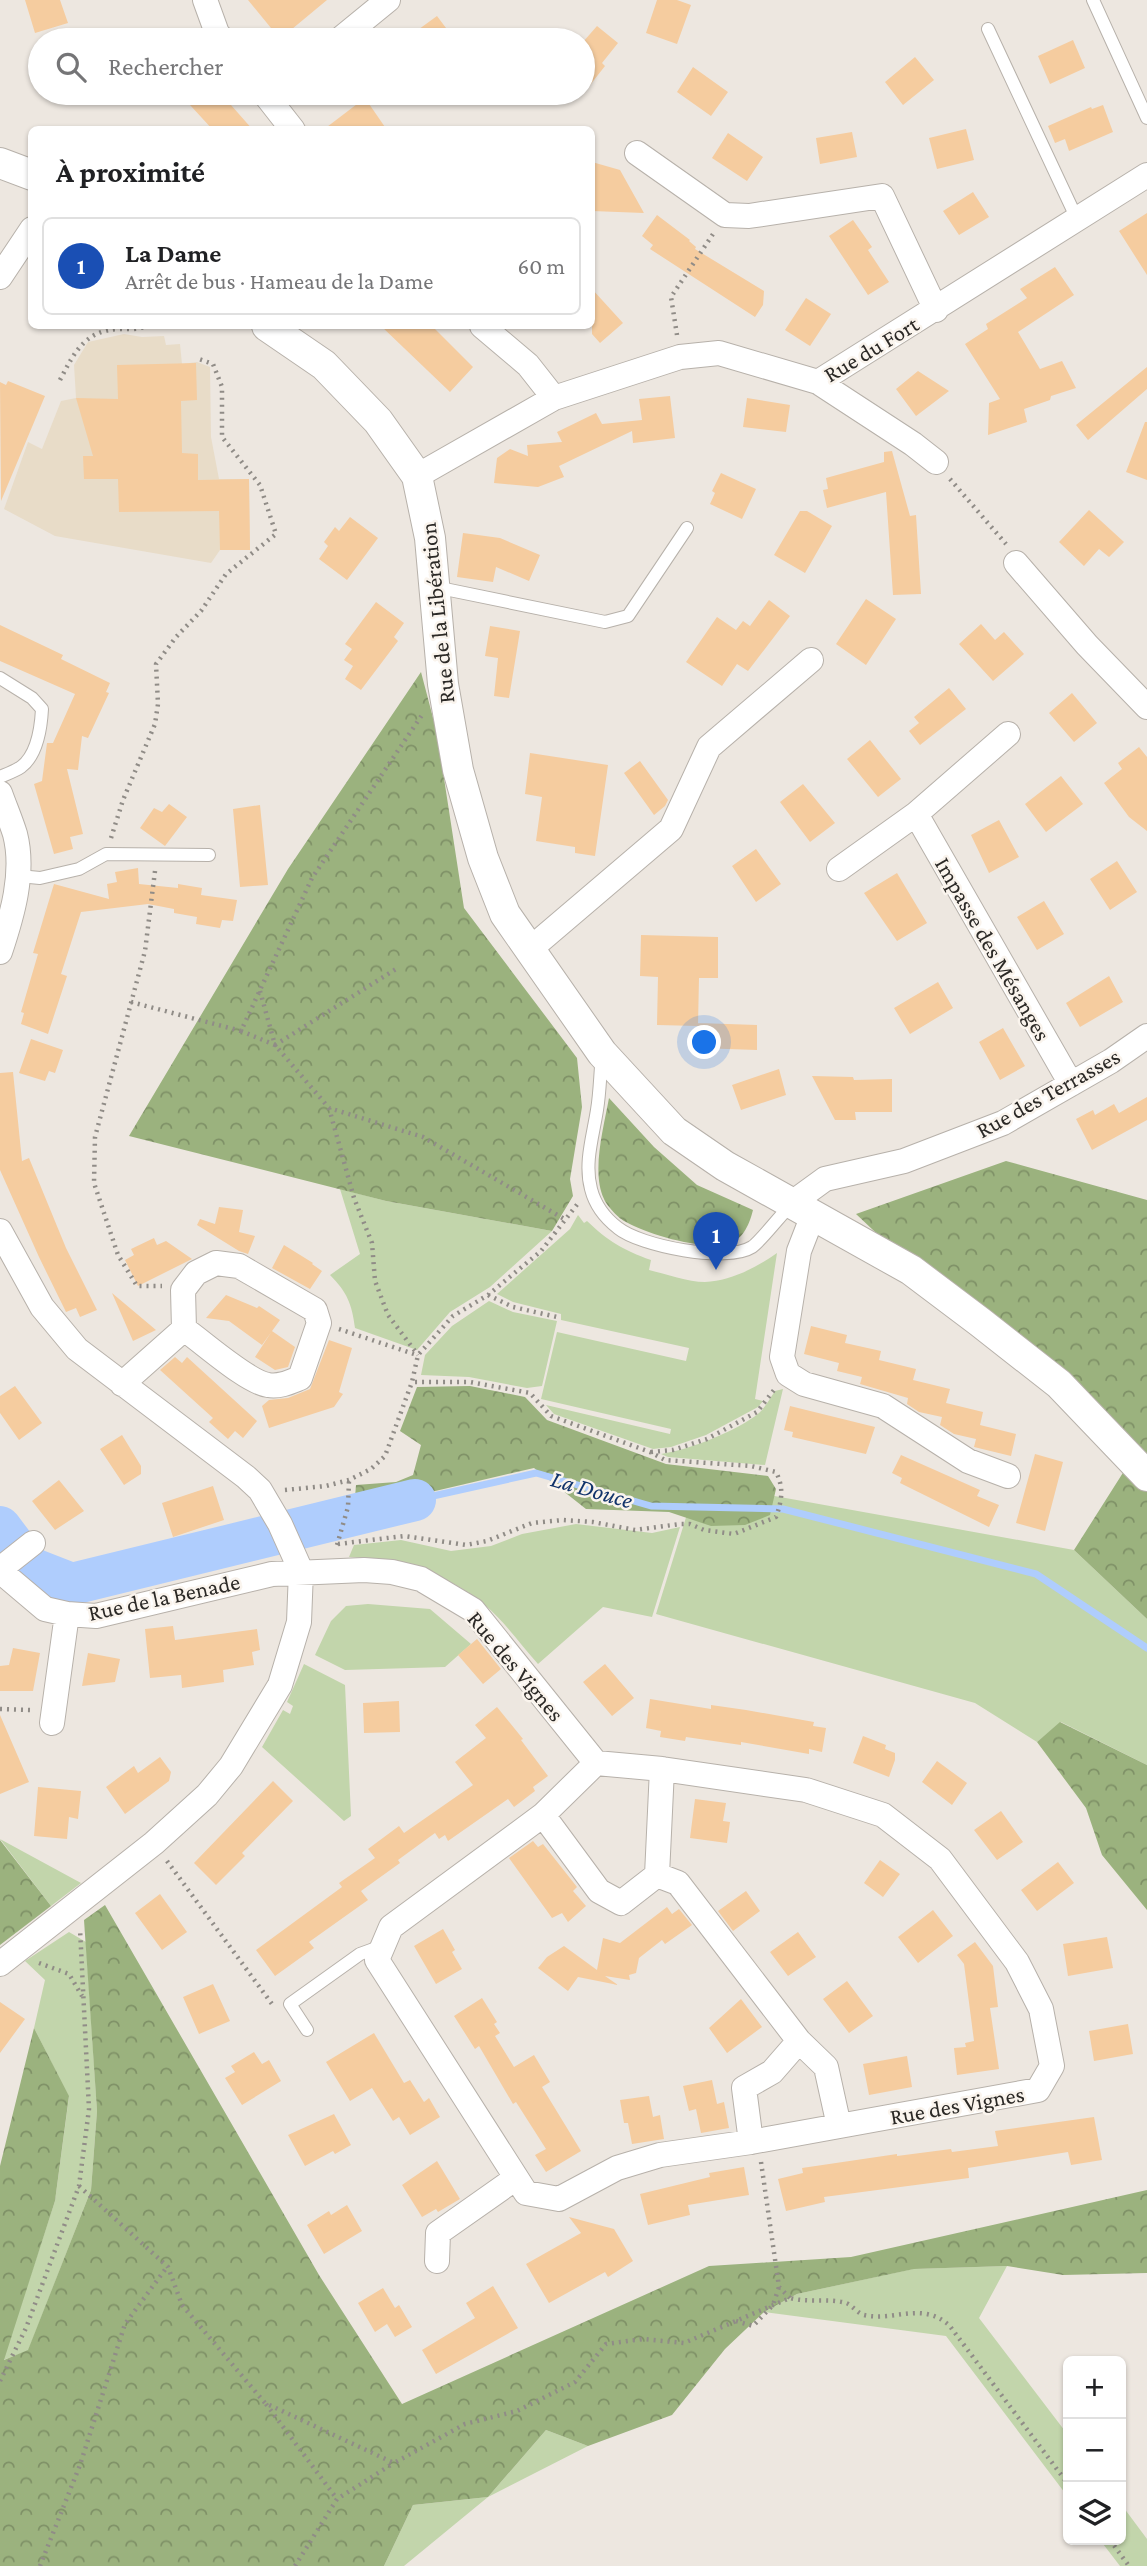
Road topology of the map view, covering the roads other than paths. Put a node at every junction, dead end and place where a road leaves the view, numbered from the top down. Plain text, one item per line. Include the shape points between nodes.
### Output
1 (205, 0) edge
2 (388, 0) edge
3 (1093, 0) edge
4 (215, 28) edge
5 (354, 28) edge
6 (988, 29) dead end
7 (276, 105) edge
8 (1147, 118) edge
9 (290, 126) edge
10 (637, 153) dead end
11 (0, 163) edge
12 (28, 174) edge
13 (1147, 175) edge
14 (1077, 219) junction
15 (28, 235) edge
16 (0, 277) edge
17 (936, 310) junction
18 (271, 329) edge
19 (486, 329) edge
20 (818, 383) junction
21 (554, 398) junction
22 (936, 463) road end
23 (416, 476) junction
24 (687, 528) dead end
25 (1016, 563) road end
26 (435, 587) junction
27 (811, 660) dead end
28 (0, 678) edge
29 (1147, 707) edge
30 (1009, 734) dead end
31 (0, 777) edge
32 (0, 793) edge
33 (916, 814) junction
34 (209, 856) dead end
35 (839, 869) dead end
36 (19, 876) junction
37 (530, 950) junction
38 (0, 953) edge
39 (1147, 1036) edge
40 (602, 1053) junction
41 (1071, 1084) junction
42 (802, 1209) junction
43 (0, 1231) edge
44 (184, 1328) junction
45 (122, 1384) junction
46 (1008, 1476) dead end
47 (1147, 1476) edge
48 (33, 1543) dead end
49 (4, 1567) edge
50 (301, 1571) junction
51 (66, 1614) junction
52 (53, 1717) road end
53 (596, 1763) junction
54 (663, 1769) junction
55 (543, 1815) junction
56 (657, 1875) junction
57 (383, 1946) junction
58 (6, 1959) edge
59 (307, 2030) dead end
60 (799, 2041) junction
61 (839, 2126) junction
62 (755, 2141) junction
63 (516, 2178) junction
64 (437, 2261) dead end

1 - 4 street
2 - 5 street
3 - 8 lane
6 - 14 lane
7 - 9 street
10 - 17 street via 724,215 750,216 882,196
11 - 12 street
13 - 14 street, Rue du Fort
14 - 17 street, Rue du Fort
15 - 16 street
17 - 20 street, Rue du Fort
18 - 23 street, Rue de la Libération via 324,365 378,421
19 - 21 street via 528,365
20 - 21 street, Rue du Fort via 719,353 680,357
20 - 22 street
21 - 23 street, Rue du Fort
23 - 26 street, Rue de la Libération via 425,506
24 - 26 lane via 628,616 605,622
25 - 29 street
26 - 37 street, Rue de la Libération via 443,684 458,770 483,858 505,914
27 - 37 street via 709,747 671,829
28 - 31 lane via 42,709 33,751 22,766
30 - 33 street
32 - 36 street via 15,836
33 - 35 street
33 - 41 street, Impasse des Mésanges
34 - 36 lane via 106,854 79,869 40,878
36 - 38 street
37 - 40 street, Rue de la Libération
39 - 41 street, Rue des Terrasses
40 - 42 street, Rue de la Libération via 674,1131
40 - 42 lane via 588,1165 590,1188 601,1212 620,1230 663,1246 713,1255 753,1246
41 - 42 street, Rue des Terrasses via 1003,1123 904,1161 825,1179
42 - 46 street via 800,1251 782,1357 788,1374 804,1384 883,1406 968,1461
42 - 47 street, Rue de la Libération via 911,1270 980,1322 1059,1384
43 - 45 street via 42,1307 77,1349
44 - 44 street via 243,1373 266,1385 284,1385 300,1378 319,1323 315,1310 239,1266 216,1263 196,1273 183,1290
44 - 45 street
45 - 50 street via 260,1490
48 - 49 street
49 - 51 street, Rue de la Benade via 45,1609
50 - 51 street, Rue de la Benade via 96,1616
50 - 53 street, Rue des Vignes via 393,1572 421,1579 473,1609
50 - 58 street via 299,1622 280,1685 231,1766 207,1795 154,1843
51 - 52 street
53 - 54 street, Rue des Vignes
53 - 55 street
54 - 56 street
54 - 61 street, Rue des Vignes via 806,1790 883,1815 940,1859 1017,1962 1041,2009 1052,2066 1038,2091
55 - 56 street via 599,1891 621,1903
55 - 57 street via 391,1927
56 - 60 street via 678,1884
57 - 59 lane via 360,1954 290,2004
57 - 63 street, Rue des Vignes via 377,1960
60 - 61 street via 826,2067
60 - 62 street via 772,2072 744,2088
61 - 62 street, Rue des Vignes
62 - 63 street, Rue des Vignes via 660,2155 617,2168 559,2199 526,2193
63 - 64 street via 438,2233

